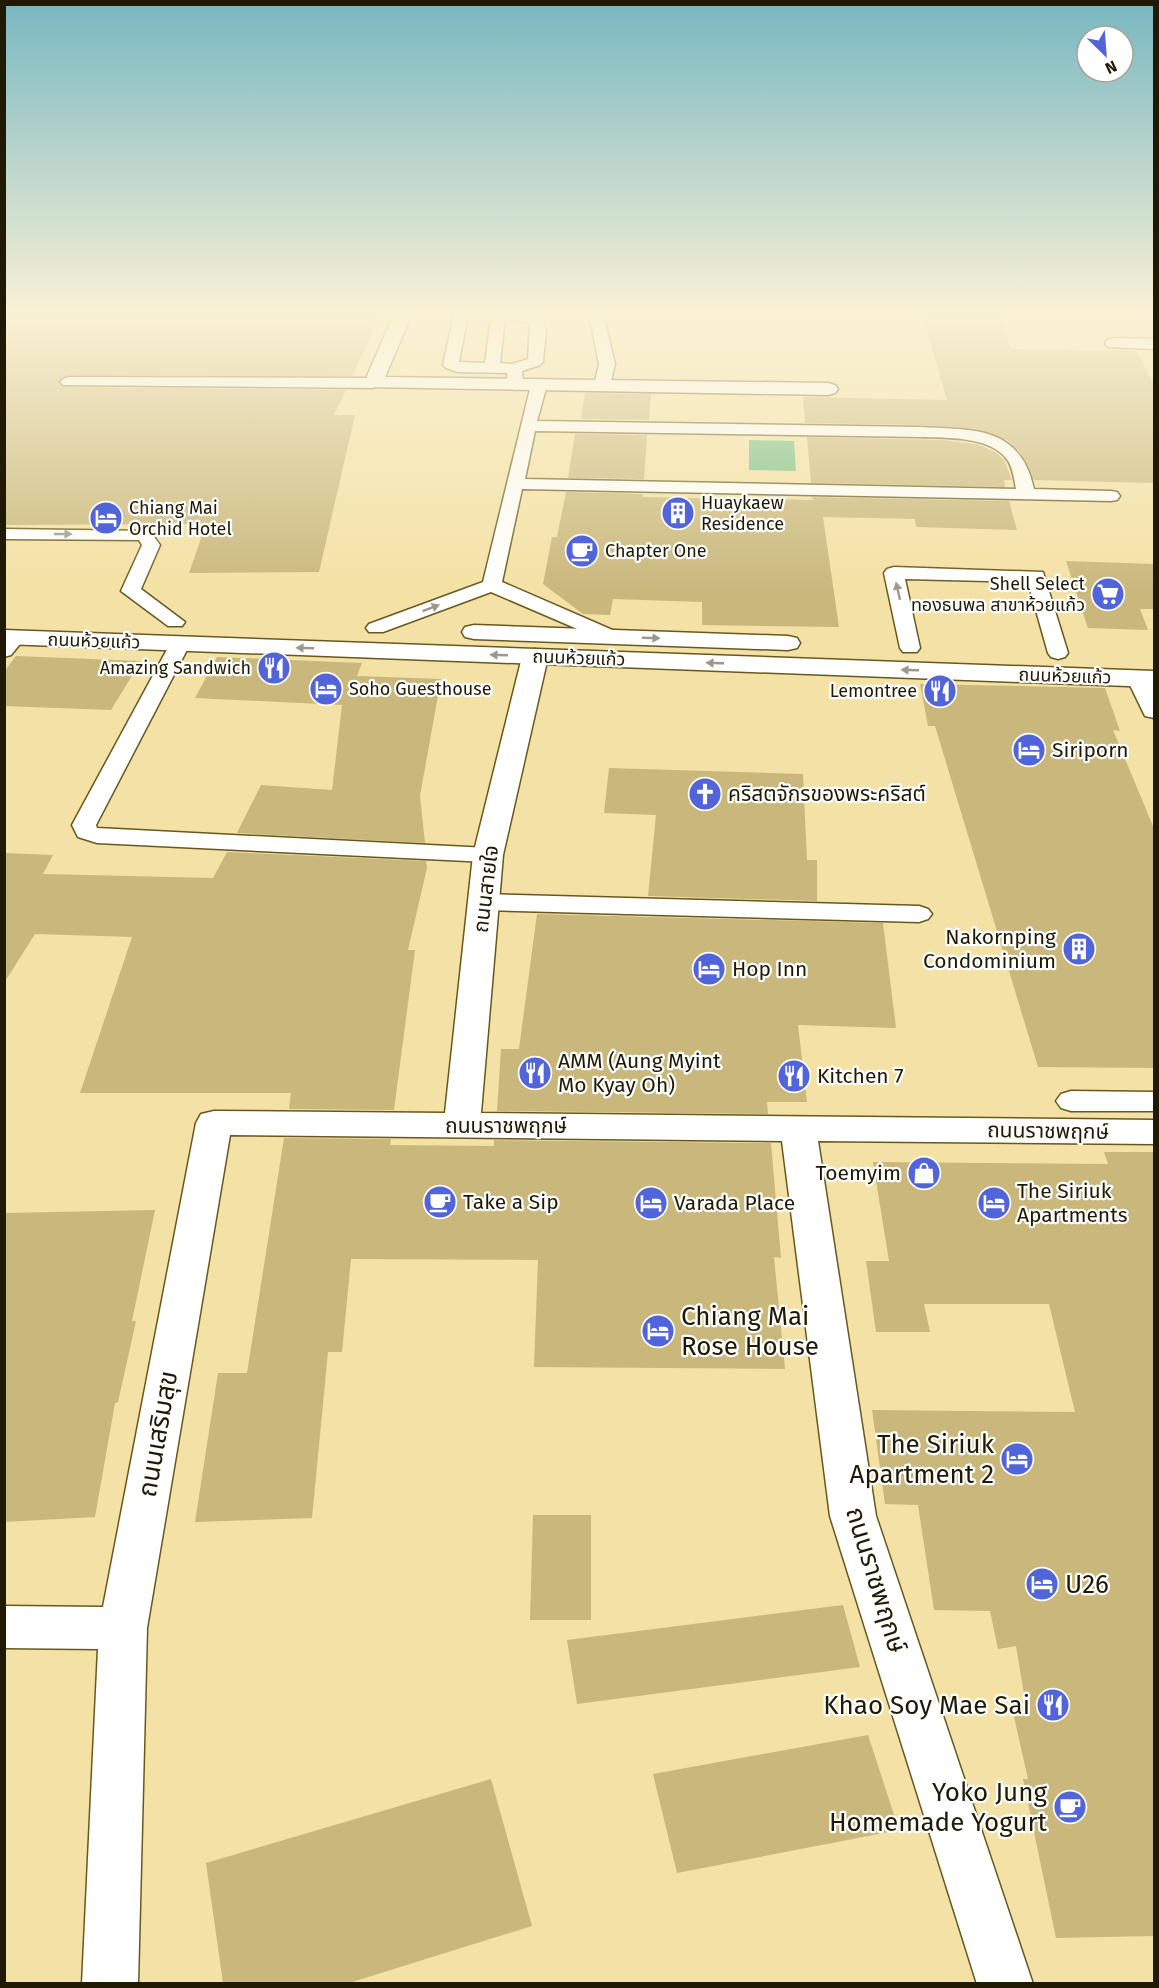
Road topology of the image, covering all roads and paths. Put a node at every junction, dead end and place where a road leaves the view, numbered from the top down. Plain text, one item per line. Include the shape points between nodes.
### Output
1 (533, 407) edge
2 (528, 426) junction
3 (515, 484) junction
4 (1026, 495) junction
5 (1111, 496) dead end
6 (4, 534) edge
7 (492, 585) junction
8 (376, 628) junction
9 (178, 633) junction
10 (7, 635) edge
11 (610, 636) junction
12 (910, 648) junction
13 (1058, 653) junction
14 (535, 657) junction
15 (1146, 668) edge
16 (1155, 710) edge
17 (488, 855) junction
18 (483, 902) junction
19 (920, 914) dead end
20 (1071, 1101) dead end
21 (1155, 1102) edge
22 (214, 1124) joint
23 (462, 1126) junction
24 (798, 1128) junction
25 (1155, 1132) edge
26 (4, 1627) edge
27 (123, 1628) junction
28 (110, 1983) edge
29 (1005, 1983) edge

1 - 2 lane
2 - 3 lane
2 - 4 lane via 888,433 981,439 1013,453 1019,462
3 - 4 lane
3 - 7 lane
4 - 5 lane
6 -> 9 lane via 144,535 151,545 131,591
8 -> 7 lane
7 - 11 lane
8 - 9 street, ถนนห้วยแก้ว
8 - 11 street, ถนนห้วยแก้ว
9 - 10 street, ถนนห้วยแก้ว
14 -> 9 street, ถนนห้วยแก้ว
9 - 17 lane via 84,825 86,832 97,836
11 -> 12 street, ถนนห้วยแก้ว
12 - 13 street, ถนนห้วยแก้ว
12 -> 13 lane via 894,573 1035,576
13 - 15 street, ถนนห้วยแก้ว
15 -> 14 street, ถนนห้วยแก้ว
14 - 17 street, ถนนสายใจ
15 - 16 street
17 - 18 street, ถนนสายใจ
18 - 19 lane
18 - 23 street, ถนนสายใจ
20 - 21 lane
22 - 23 street, ถนนราชพฤกษ์
22 - 27 street, ถนนเสริมสุข
23 - 24 street, ถนนราชพฤกษ์
24 - 25 street, ถนนราชพฤกษ์
24 - 29 street, ถนนราชพฤกษ์ via 853,1516
26 - 27 street
27 - 28 street, ถนนเสริมสุข

